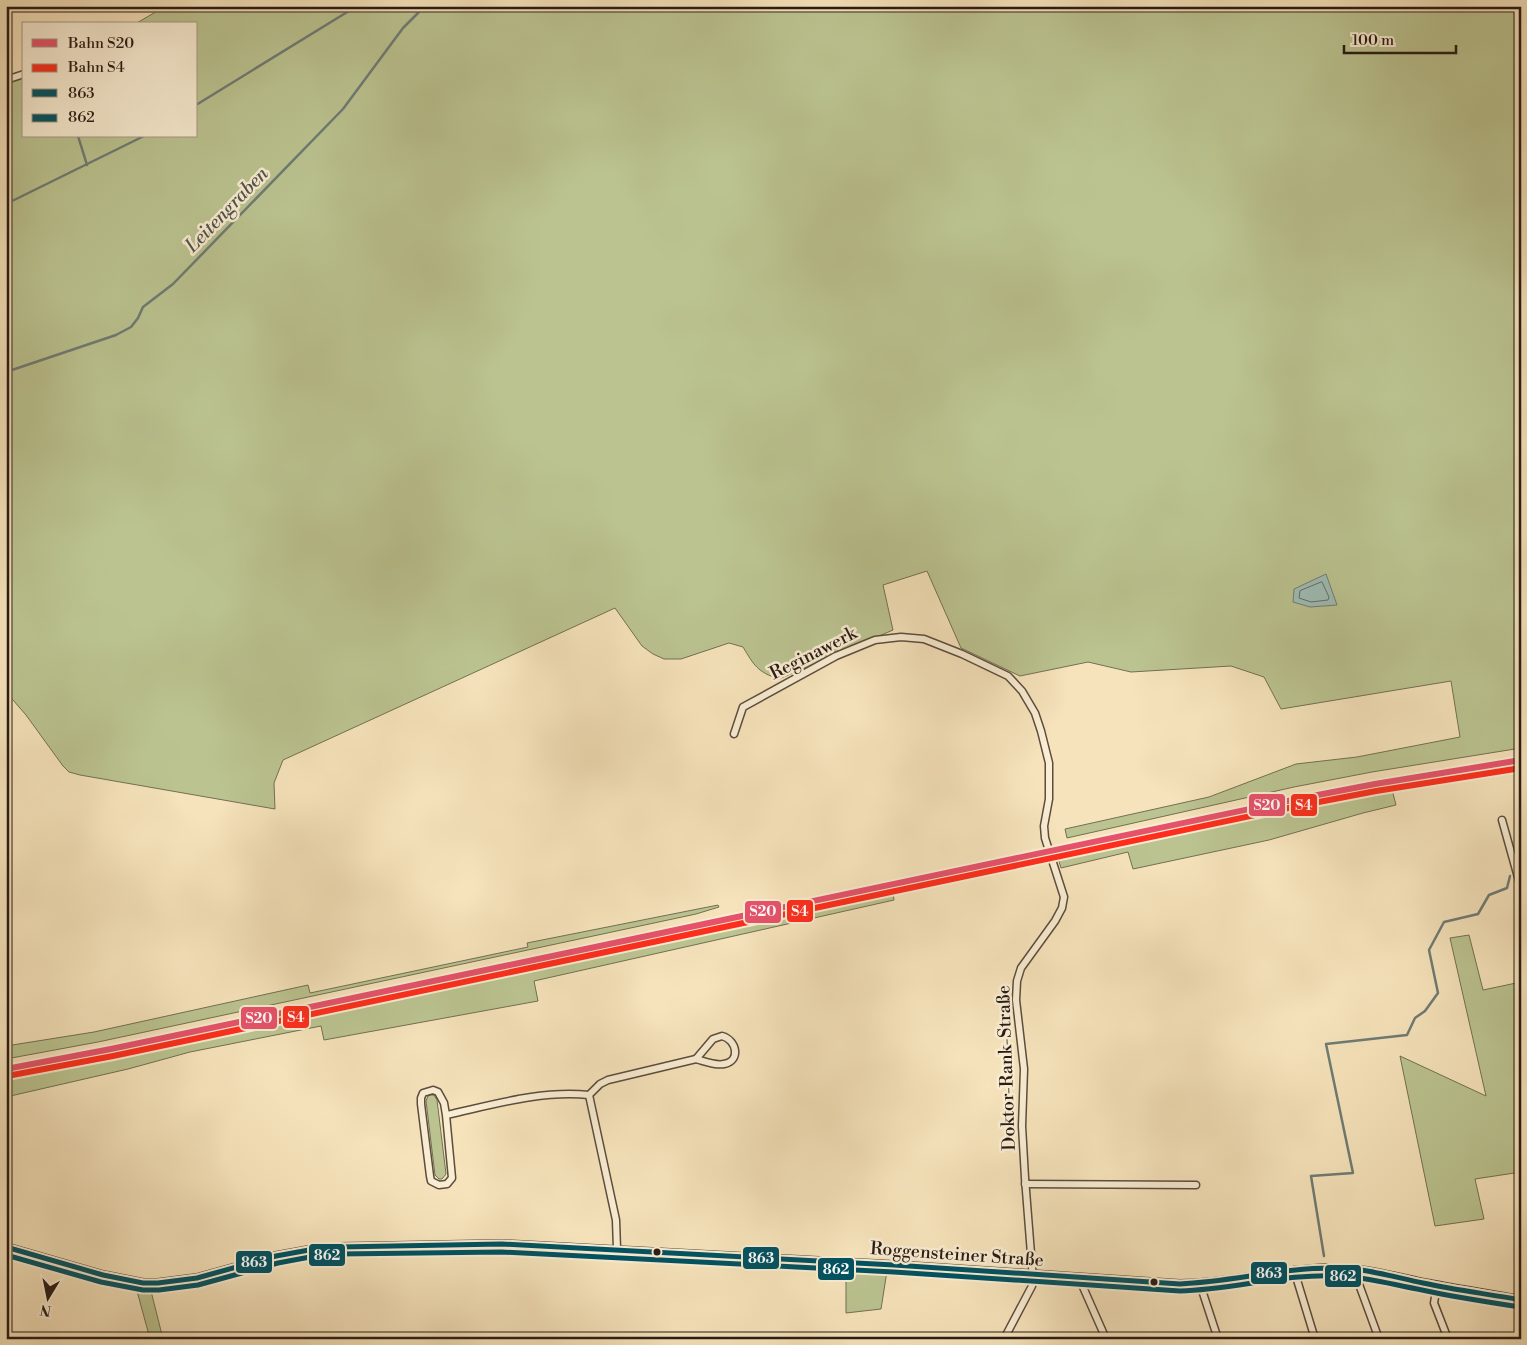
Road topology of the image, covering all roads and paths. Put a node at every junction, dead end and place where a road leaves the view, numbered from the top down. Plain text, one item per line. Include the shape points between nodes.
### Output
1 (22, 75) edge
2 (6, 80) edge
3 (734, 734) dead end
4 (1502, 820) dead end
5 (1048, 847) joint
6 (1521, 888) edge
7 (696, 1059) junction
8 (589, 1095) junction
9 (446, 1115) junction
10 (1025, 1184) junction
11 (1196, 1186) dead end
12 (6, 1247) edge
13 (617, 1249) junction
14 (1353, 1268) junction
15 (1294, 1270) junction
16 (1033, 1274) junction
17 (1080, 1278) junction
18 (1200, 1284) junction
19 (1437, 1285) junction
20 (1521, 1300) edge
21 (1004, 1339) edge
22 (1106, 1339) edge
23 (1218, 1339) edge
24 (1315, 1339) edge
25 (1379, 1339) edge
26 (1448, 1339) edge

1 - 2 street
3 - 5 street, Reginawerk via 743,708 836,656 875,640 924,639 1008,676 1022,691 1035,713 1049,763 1049,799 1044,826
4 - 6 street
5 - 10 street, Doktor-Rank-Straße via 1063,890 1062,908 1021,968 1017,981 1016,1000 1024,1069
7 - 7 street via 726,1064 733,1058 734,1046 727,1038 718,1037
7 - 8 street via 608,1080
8 - 9 street via 574,1093 524,1098
8 - 13 street via 616,1220
9 - 9 street via 438,1092 423,1094 421,1104 430,1176 431,1181 439,1185 447,1184 452,1178
10 - 11 street
10 - 16 street, Doktor-Rank-Straße
12 - 13 street, Roggensteiner Straße via 111,1278 151,1283 197,1278 276,1256 339,1247 502,1244
13 - 16 street, Roggensteiner Straße
14 - 15 street, Roggensteiner Straße
14 - 19 street, Roggensteiner Straße
14 - 25 street
15 - 18 street, Roggensteiner Straße
15 - 24 street
16 - 17 street, Roggensteiner Straße
16 - 21 street via 1032,1286
17 - 18 street, Roggensteiner Straße
17 - 22 street
18 - 23 street
19 - 20 street, Roggensteiner Straße
19 - 26 street via 1434,1302

